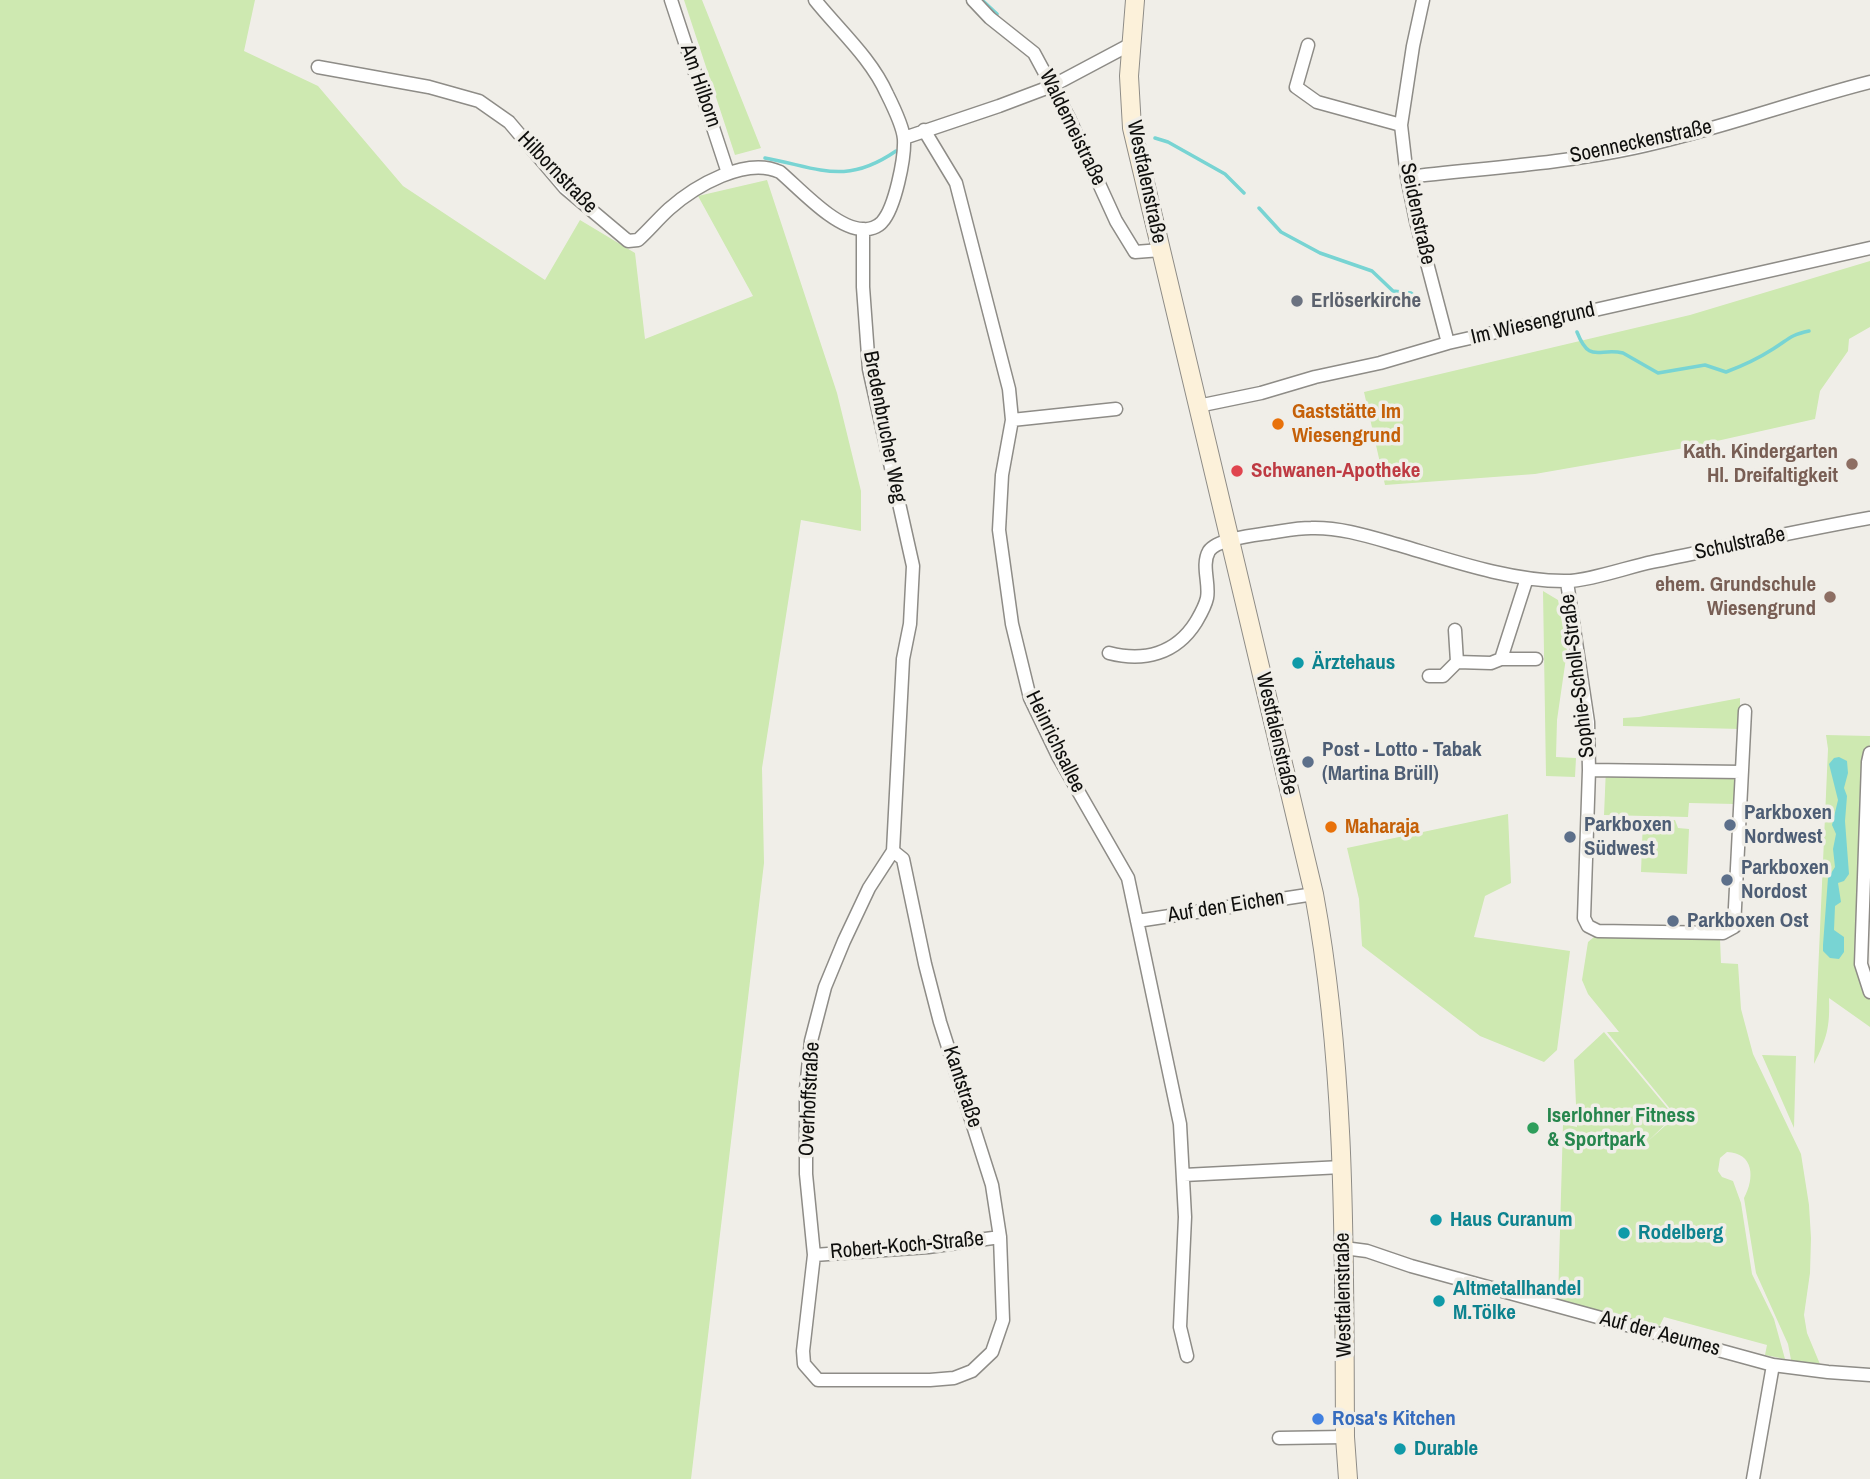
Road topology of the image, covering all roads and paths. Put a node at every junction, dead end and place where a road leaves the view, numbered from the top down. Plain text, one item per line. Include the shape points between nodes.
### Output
1 (671, 0) edge
2 (815, 0) edge
3 (973, 0) edge
4 (1135, 0) edge
5 (1423, 0) edge
6 (1131, 44) junction
7 (1308, 45) dead end
8 (318, 67) dead end
9 (1870, 82) edge
10 (1052, 86) junction
11 (1401, 125) junction
12 (924, 130) junction
13 (904, 138) junction
14 (728, 173) junction
15 (1407, 177) junction
16 (863, 230) junction
17 (1870, 248) edge
18 (1161, 250) junction
19 (1448, 343) junction
20 (1198, 406) junction
21 (1116, 409) dead end
22 (1012, 420) junction
23 (1870, 518) edge
24 (1229, 541) junction
25 (1527, 578) junction
26 (1567, 582) junction
27 (909, 624) joint
28 (1455, 630) dead end
29 (1108, 653) dead end
30 (1501, 659) junction
31 (1536, 659) dead end
32 (1457, 662) junction
33 (1429, 677) dead end
34 (1745, 711) dead end
35 (1870, 753) edge
36 (1589, 770) junction
37 (1742, 772) junction
38 (893, 851) junction
39 (1314, 894) junction
40 (1137, 921) junction
41 (1870, 992) edge
42 (1342, 1167) junction
43 (1184, 1174) junction
44 (1000, 1237) junction
45 (1344, 1248) junction
46 (814, 1255) junction
47 (1187, 1356) dead end
48 (804, 1364) joint
49 (1773, 1365) junction
50 (1870, 1375) edge
51 (1345, 1437) junction
52 (1279, 1438) dead end
53 (1348, 1479) edge
54 (1753, 1479) edge

1 - 14 street, Am Hilborn
2 - 13 street via 875,72
3 - 10 street, Waldemeistraße via 1034,52
4 - 6 main road, Westfalenstraße
5 - 11 street, Seidenstraße
6 - 10 street
6 - 18 main road, Westfalenstraße via 1132,128
7 - 11 street via 1296,87 1317,102
8 - 14 street, Hilbornstraße via 479,101 509,122 565,188 628,241 638,240 686,195
9 - 15 street, Soenneckenstraße via 1634,148
10 - 12 street
10 - 18 street, Waldemeistraße via 1135,252
11 - 15 street, Seidenstraße
12 - 13 street
12 - 22 street, Heinrichsallee via 956,183 1009,389
13 - 16 street via 888,213 881,224
14 - 16 street, Hilbornstraße via 751,167 773,169 836,219
15 - 19 street, Seidenstraße
16 - 27 street, Bredenbrucher Weg via 869,369 913,566
17 - 19 street, Im Wiesengrund
18 - 20 main road, Westfalenstraße
19 - 20 street, Im Wiesengrund
20 - 24 main road, Westfalenstraße
21 - 22 street
22 - 40 street, Heinrichsallee via 999,530 1012,624 1030,698 1128,878
23 - 26 street, Schulstraße
24 - 25 street, Schulstraße via 1313,528 1352,532
24 - 29 street via 1210,551 1207,598 1179,643 1141,657
24 - 39 main road, Westfalenstraße
25 - 26 street, Schulstraße
25 - 30 street
26 - 36 street, Sophie-Scholl-Straße via 1588,722
27 - 38 street, Kantstraße via 903,659
28 - 32 street
30 - 31 street
30 - 32 street
32 - 33 street via 1443,676
34 - 37 street, Sophie-Scholl-Straße
35 - 41 street via 1861,964
36 - 37 street, Sophie-Scholl-Straße
36 - 37 street, Sophie-Scholl-Straße via 1584,918 1588,926 1598,931 1709,933 1734,927
38 - 44 street, Kantstraße via 903,859 940,1021 992,1185
38 - 46 street, Overhoffstraße via 844,941 825,987 811,1041 806,1174
39 - 40 street, Auf den Eichen
39 - 42 main road, Westfalenstraße via 1332,1024
40 - 43 street, Heinrichsallee via 1180,1124
42 - 43 street
42 - 45 main road, Westfalenstraße
43 - 47 street, Heinrichsallee via 1180,1328
44 - 46 street, Robert-Koch-Straße
44 - 48 street, Kantstraße via 1003,1320 992,1352 972,1371 930,1380 833,1381 818,1380
45 - 49 street, Auf der Aeumes
45 - 51 main road, Westfalenstraße
46 - 48 street, Overhoffstraße
49 - 50 street, Auf der Aeumes
49 - 54 street
51 - 52 street
51 - 53 main road, Westfalenstraße

